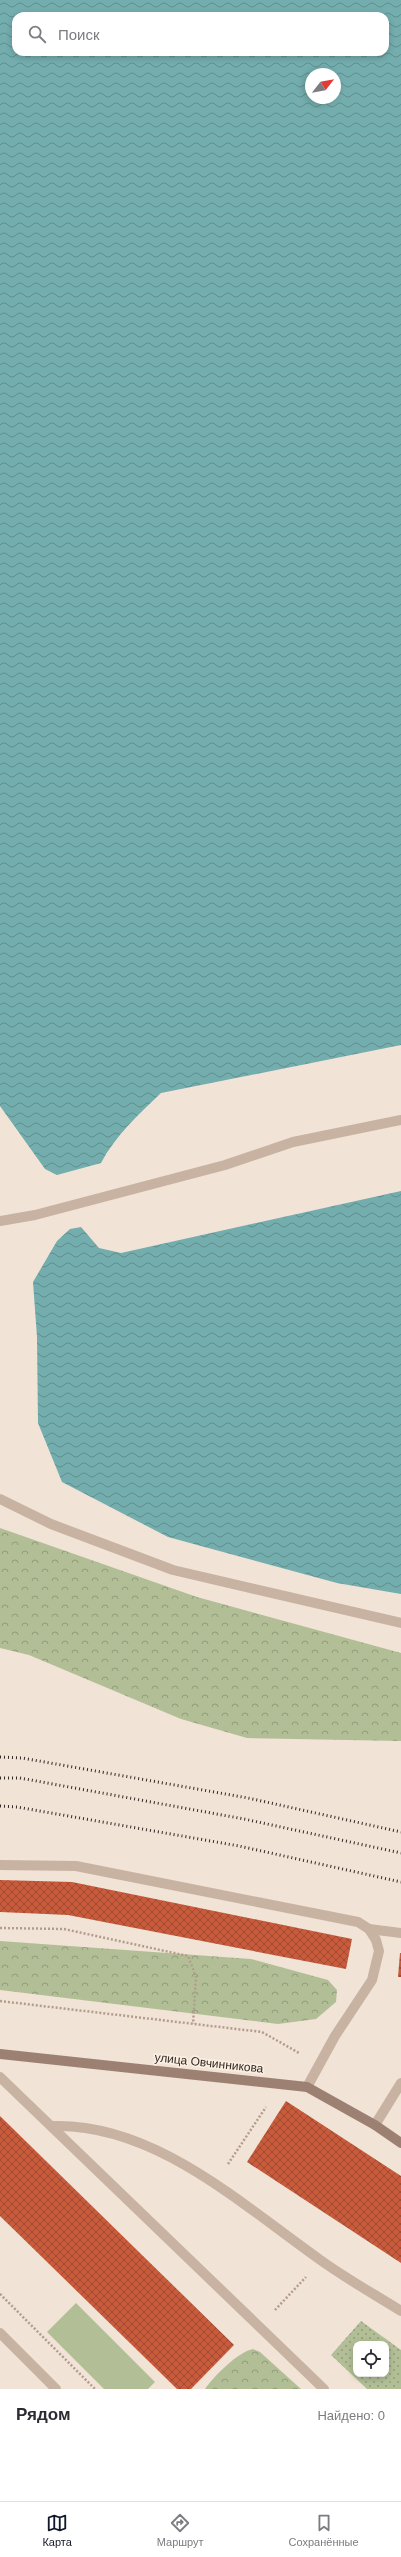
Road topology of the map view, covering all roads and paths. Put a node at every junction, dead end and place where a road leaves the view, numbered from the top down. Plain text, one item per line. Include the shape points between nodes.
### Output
1 (401, 1120) edge
2 (0, 1221) edge
3 (0, 1499) edge
4 (401, 1623) edge
5 (0, 1865) edge
6 (0, 1928) edge
7 (369, 1929) junction
8 (401, 1932) edge
9 (0, 2001) edge
10 (193, 2024) junction
11 (0, 2054) edge
12 (319, 2064) junction
13 (0, 2076) edge
14 (401, 2083) edge
15 (307, 2087) junction
16 (270, 2101) dead end
17 (375, 2125) junction
18 (52, 2126) junction
19 (401, 2143) edge
20 (215, 2184) junction
21 (321, 2261) junction
22 (0, 2294) edge
23 (401, 2312) edge
24 (259, 2327) junction
25 (0, 2333) edge
26 (56, 2389) edge
27 (95, 2389) edge
28 (324, 2389) edge

1 - 2 lane via 293,1142 226,1165 35,1215
3 - 4 lane via 51,1524 173,1570
5 - 7 lane via 76,1866 358,1922
6 - 10 path via 64,1929 188,1956 196,1977
7 - 8 lane
7 - 12 lane via 380,1951 372,1980
9 - 10 path via 41,2008
10 - 12 path via 262,2032
11 - 15 street, улица Овчинникова
12 - 15 lane
13 - 18 lane
14 - 17 lane
15 - 17 street, улица Овчинникова
16 - 20 path
17 - 19 street, улица Овчинникова
18 - 20 lane via 109,2133 164,2153
18 - 24 lane
20 - 21 lane
21 - 23 lane
21 - 24 path
22 - 27 path
24 - 28 lane
25 - 26 lane

